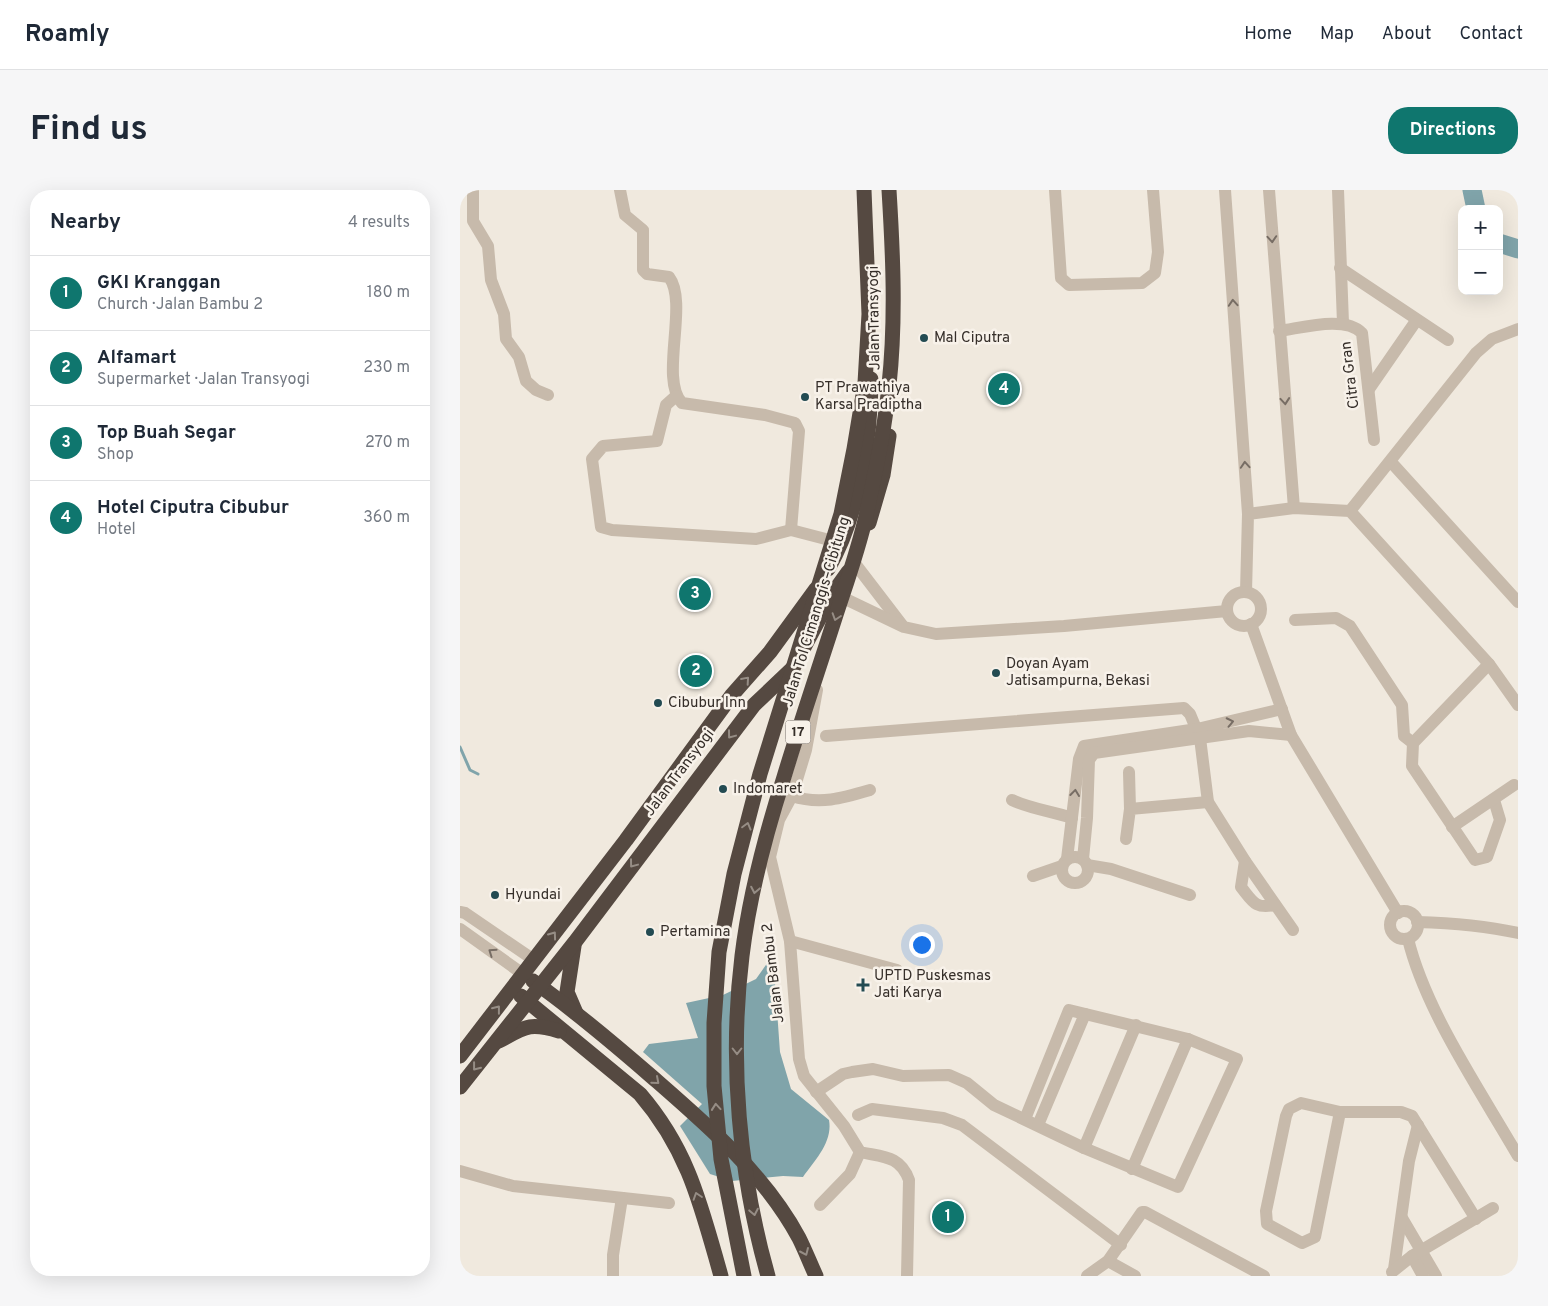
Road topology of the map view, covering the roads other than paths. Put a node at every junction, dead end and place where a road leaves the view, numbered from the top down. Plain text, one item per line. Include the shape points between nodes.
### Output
1 (467, 190) edge
2 (473, 190) edge
3 (620, 190) edge
4 (862, 190) edge
5 (889, 190) edge
6 (1055, 190) edge
7 (1153, 190) edge
8 (1225, 190) edge
9 (1269, 190) edge
10 (1338, 190) edge
11 (460, 191) edge
12 (1340, 268) junction
13 (1416, 321) junction
14 (1343, 323) junction
15 (1518, 329) edge
16 (1279, 331) junction
17 (1448, 340) dead end
18 (1370, 389) junction
19 (548, 395) dead end
20 (676, 396) junction
21 (1374, 440) dead end
22 (1391, 462) junction
23 (1294, 508) junction
24 (1350, 511) junction
25 (1248, 514) junction
26 (791, 530) junction
27 (842, 544) junction
28 (853, 561) junction
29 (1246, 592) junction
30 (833, 593) junction
31 (1518, 602) edge
32 (1227, 611) junction
33 (1295, 620) dead end
34 (818, 624) junction
35 (1252, 624) junction
36 (904, 627) junction
37 (1489, 664) junction
38 (1518, 705) edge
39 (1282, 710) junction
40 (1199, 734) junction
41 (1291, 735) junction
42 (826, 736) dead end
43 (1413, 743) junction
44 (1129, 772) dead end
45 (1514, 785) dead end
46 (870, 790) dead end
47 (792, 796) junction
48 (1012, 800) dead end
49 (1494, 800) junction
50 (1208, 802) junction
51 (1130, 809) junction
52 (1072, 818) junction
53 (1452, 827) junction
54 (1126, 839) dead end
55 (1245, 861) junction
56 (1085, 862) junction
57 (1065, 863) junction
58 (1033, 876) dead end
59 (1190, 895) dead end
60 (1276, 905) junction
61 (460, 912) edge
62 (1398, 913) junction
63 (1417, 922) junction
64 (460, 929) edge
65 (1293, 930) dead end
66 (1518, 933) edge
67 (1408, 938) junction
68 (790, 941) junction
69 (575, 942) junction
70 (534, 960) junction
71 (896, 970) dead end
72 (524, 974) junction
73 (540, 986) junction
74 (512, 989) junction
75 (527, 1001) junction
76 (1085, 1014) junction
77 (577, 1015) junction
78 (1136, 1025) junction
79 (567, 1034) junction
80 (1188, 1039) junction
81 (494, 1044) junction
82 (460, 1056) edge
83 (460, 1087) edge
84 (816, 1092) junction
85 (1340, 1112) junction
86 (858, 1115) dead end
87 (1024, 1119) junction
88 (1038, 1125) junction
89 (1418, 1125) junction
90 (1084, 1148) junction
91 (860, 1152) junction
92 (1518, 1156) edge
93 (1132, 1169) junction
94 (460, 1171) edge
95 (622, 1198) junction
96 (669, 1202) dead end
97 (820, 1205) dead end
98 (1493, 1208) dead end
99 (1402, 1218) junction
100 (1476, 1219) junction
101 (1121, 1245) junction
102 (1417, 1253) junction
103 (1108, 1261) junction
104 (1392, 1272) edge
105 (613, 1276) edge
106 (722, 1276) edge
107 (744, 1276) edge
108 (768, 1276) edge
109 (816, 1276) edge
110 (907, 1276) edge
111 (1087, 1276) edge
112 (1135, 1276) edge
113 (1264, 1276) edge
114 (1423, 1276) edge
115 (1436, 1276) edge

1 - 11 street
2 - 19 street via 473,221 488,246 491,280 504,314 506,338 519,357 526,381
3 - 20 street via 625,215 643,230 643,270 646,274 669,277 675,284 672,352
4 - 27 highway, Jalan Transyogi via 871,390 862,465
107 -> 4 highway, Jalan Tol Cimanggis–Cibitung / 17, bridge via 720,1159 714,1086 719,952 734,874 760,774 841,514 854,449 864,383 869,314
5 - 28 highway, Jalan Transyogi via 894,355 890,433 876,505
5 -> 108 highway, Jalan Tol Cimanggis–Cibitung / 17, bridge via 894,314 889,386 879,453 865,520 846,585 782,780 742,955 737,1086 744,1156
6 - 7 street via 1061,278 1069,285 1142,283 1155,273 1158,252
25 -> 8 street
9 -> 16 street
10 - 12 street
12 - 13 street
12 - 14 street
13 - 17 street
13 - 18 street
14 - 16 street, Citra Gran
14 - 18 street, Citra Gran via 1356,327 1362,333
15 - 22 street via 1492,338 1476,353
16 -> 23 street
18 - 21 street, Citra Gran
20 - 26 street via 682,402 795,423 799,431
20 - 26 street via 666,405 656,442 603,446 592,458 602,528 756,539
22 - 24 street
22 - 31 street
23 - 24 street
23 - 25 street
24 - 37 street
25 - 29 street
26 - 27 street
70 -> 27 highway, Jalan Transyogi via 732,695 770,652 811,596
28 - 30 highway, Jalan Transyogi
28 - 36 street
29 - 32 street via 1232,597
29 - 35 street via 1260,604 1259,616
30 - 34 highway, Jalan Transyogi
30 - 36 street
32 - 35 street via 1235,624
32 - 36 street via 936,634
33 - 43 street via 1336,618 1350,626 1402,705 1404,736
34 - 47 street, Jalan Bambu 2 via 823,647 806,750
34 -> 69 highway, Jalan Transyogi via 793,668 754,705
35 - 39 street
37 - 38 street
37 - 43 street
40 -> 39 street
39 - 41 street
40 - 41 street via 1248,731
40 - 42 street via 1188,711 1177,707
40 - 50 street
52 -> 40 street via 1079,759 1084,746
40 - 56 street via 1092,755 1089,760
41 - 62 street
43 - 53 street via 1412,766
44 - 51 street
45 - 49 street
46 - 47 street via 825,801 808,801
47 - 68 street, Jalan Bambu 2 via 779,820 770,857
48 - 52 street
49 - 53 street
49 - 53 street via 1500,820 1487,858 1475,860
50 - 51 street
50 - 55 street
51 - 54 street
52 - 57 street
55 - 60 street
55 - 60 street via 1241,887 1255,905
56 - 57 street via 1075,856
56 - 57 street via 1086,876 1074,883 1064,877
56 - 59 street
57 - 58 street
60 - 65 street
61 - 70 street
62 - 63 street via 1408,912
62 - 67 street via 1391,920 1391,930 1398,938
63 - 66 street via 1489,927
63 - 67 street via 1416,932
72 -> 64 street
67 - 92 street via 1413,961 1433,1007
68 - 71 street
68 - 84 street, Jalan Bambu 2 via 799,1059 804,1076
69 - 73 highway, Jalan Transyogi
69 - 77 highway via 567,992
70 - 72 highway, Jalan Transyogi
72 - 73 highway
72 - 74 highway, Jalan Transyogi
73 - 75 highway, Jalan Transyogi
73 - 77 highway
74 - 75 highway
82 -> 74 highway, Jalan Transyogi
75 - 79 highway
75 - 81 highway, Jalan Transyogi
76 - 78 street
76 - 87 street via 1069,1010
76 - 88 street
77 -> 109 highway, bridge via 696,1115 734,1152 774,1200 799,1238
78 - 80 street
78 - 90 street
79 - 81 highway via 540,1025 529,1026
106 -> 79 highway via 691,1177 674,1139 640,1094
80 - 93 street
80 - 93 street via 1237,1059 1178,1187
81 -> 83 highway, Jalan Transyogi
84 - 87 street via 843,1074 873,1069 903,1076 949,1075 967,1083 994,1105
84 - 91 street, Jalan Bambu 2
85 - 85 street via 1315,1236 1302,1242 1267,1224 1266,1211 1286,1116 1289,1109 1301,1103
85 - 89 street via 1401,1112 1412,1116
86 - 101 street via 872,1109 943,1118 962,1125
87 - 88 street
88 - 90 street
89 - 99 street via 1409,1161
89 - 100 street
90 - 93 street
91 - 97 street via 850,1174
91 - 110 street via 895,1160 906,1170 909,1180
94 - 95 street via 513,1186
95 - 96 street
95 - 105 street
98 - 100 street
99 - 102 street
99 - 104 street
100 - 102 street
101 - 103 street
101 - 113 street via 1145,1212
102 - 104 street
102 - 114 street
102 - 115 street
103 - 111 street
103 - 112 street

